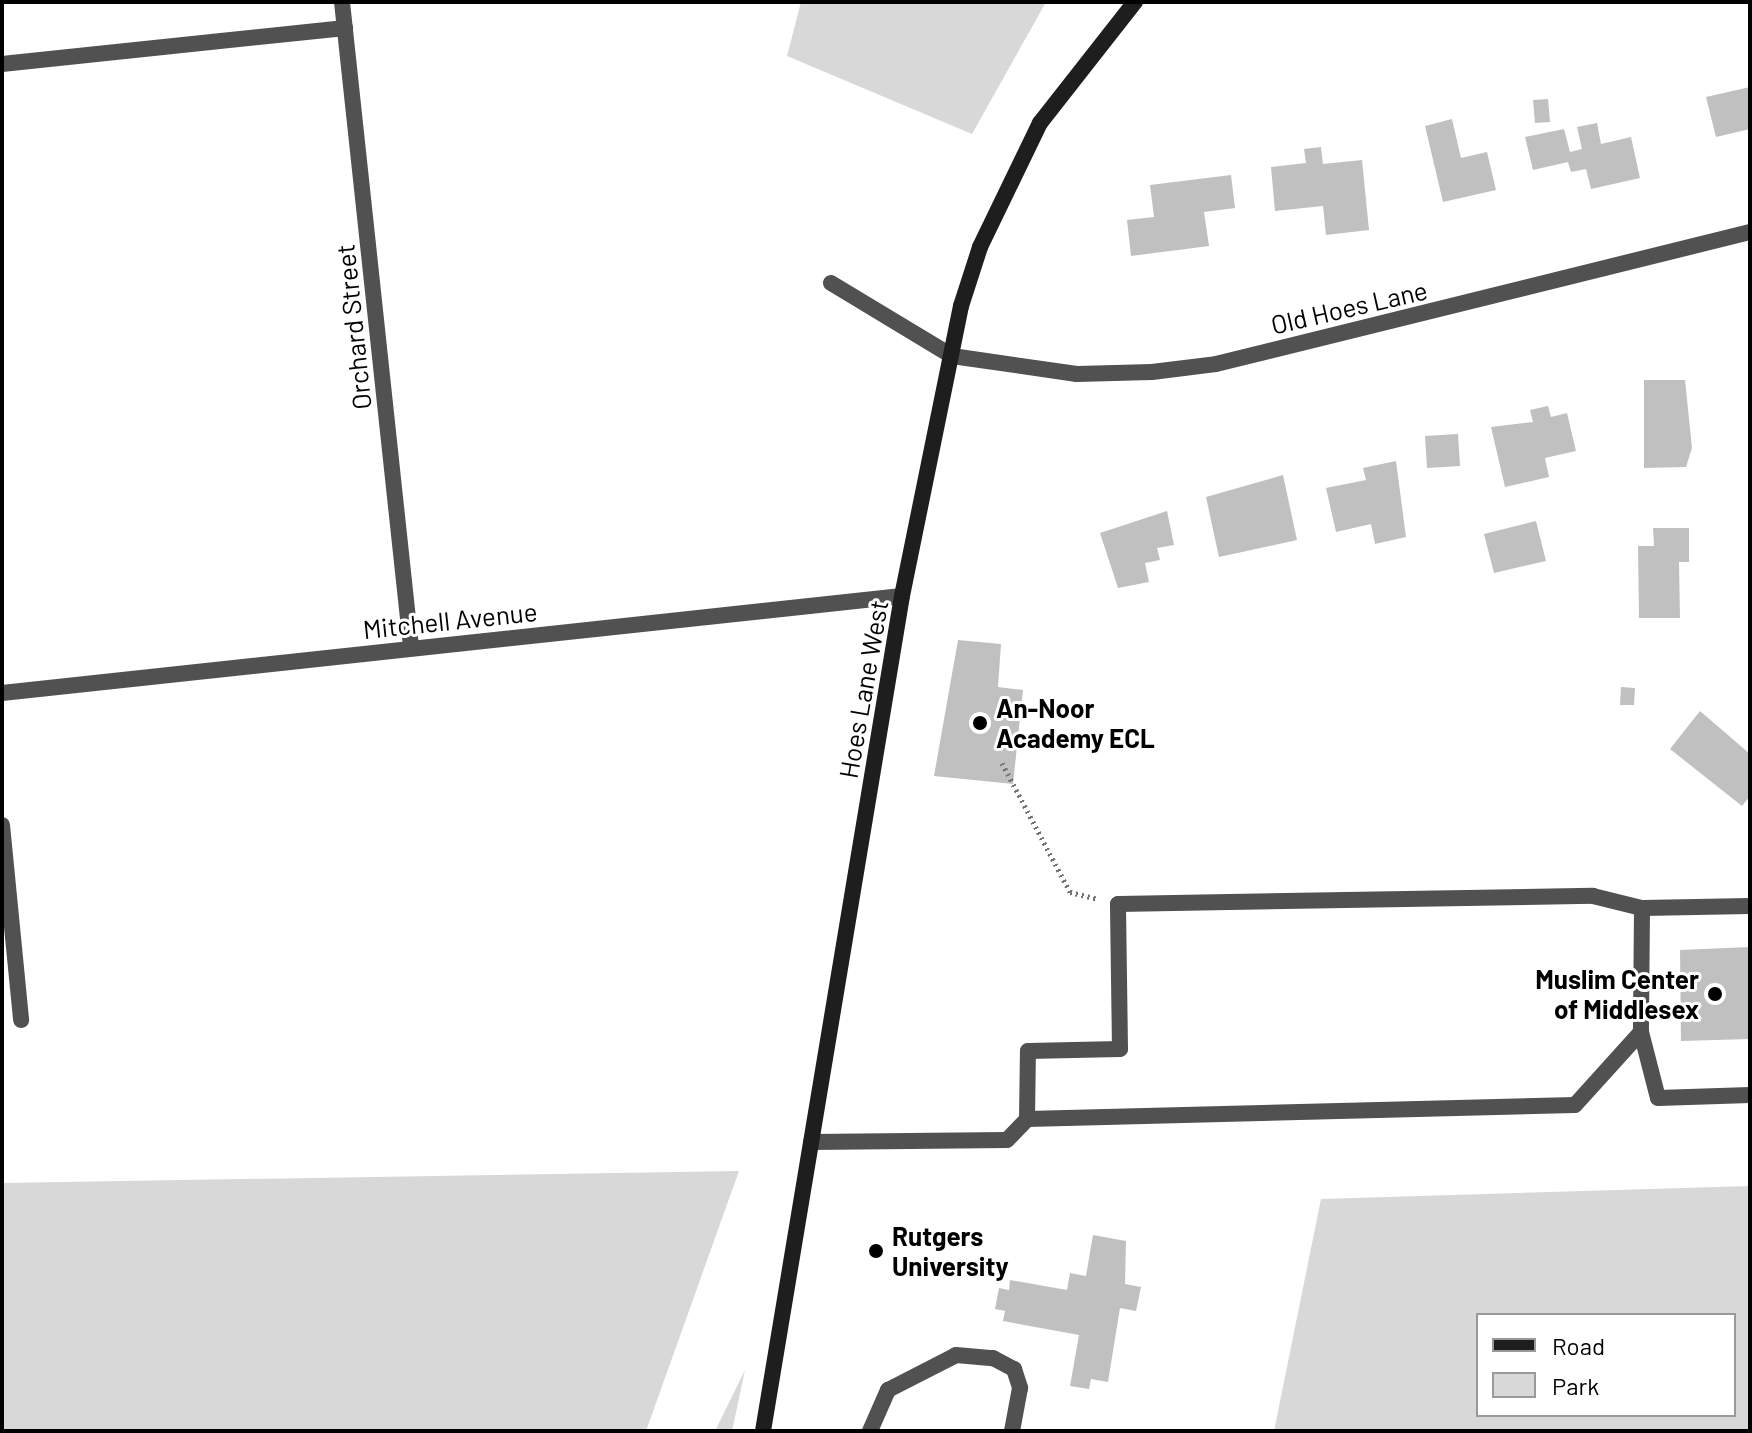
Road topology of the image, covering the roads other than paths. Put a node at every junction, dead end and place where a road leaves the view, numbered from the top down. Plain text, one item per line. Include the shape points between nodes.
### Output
1 (342, 2) edge
2 (1135, 2) edge
3 (345, 28) junction
4 (2, 64) edge
5 (1750, 232) edge
6 (831, 283) dead end
7 (952, 356) junction
8 (902, 596) junction
9 (411, 647) junction
10 (2, 693) edge
11 (2, 825) edge
12 (1750, 906) edge
13 (1642, 908) junction
14 (21, 1020) dead end
15 (1641, 1032) junction
16 (1750, 1095) edge
17 (1027, 1119) junction
18 (811, 1142) junction
19 (763, 1431) edge
20 (870, 1431) edge
21 (1012, 1431) edge

1 - 3 street, Orchard Street
2 - 7 street, Hoes Lane West via 1078,68 1022,158 980,247
3 - 4 street
3 - 9 street, Orchard Street
5 - 7 street, Old Hoes Lane via 1216,364 1077,374
6 - 7 street
7 - 8 street, Hoes Lane West
8 - 9 street, Mitchell Avenue
8 - 18 street, Hoes Lane West
9 - 10 street, Mitchell Avenue
11 - 14 street
12 - 13 street
13 - 15 street
13 - 17 street via 1593,896 1118,904 1120,1049 1028,1051
15 - 16 street via 1658,1098
15 - 17 street via 1575,1105
17 - 18 street via 1007,1140
18 - 19 street, Hoes Lane West
20 - 21 street via 888,1390 956,1355 993,1358 1014,1369 1020,1388

